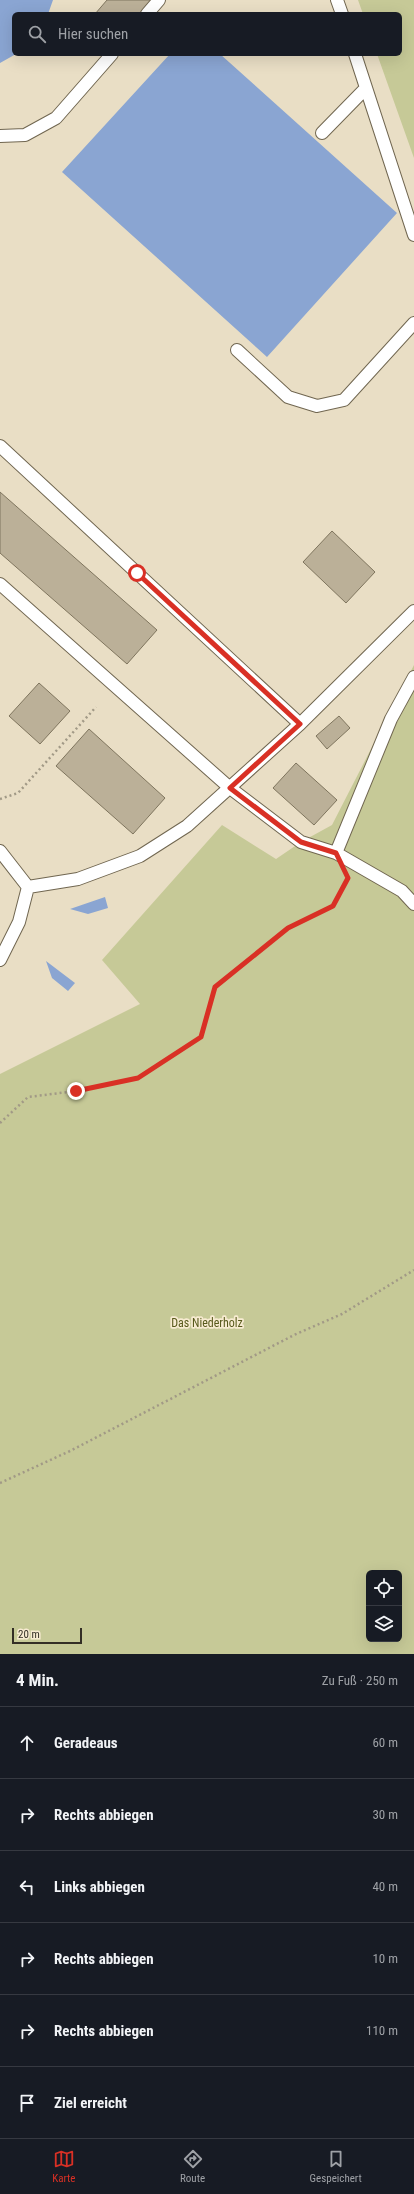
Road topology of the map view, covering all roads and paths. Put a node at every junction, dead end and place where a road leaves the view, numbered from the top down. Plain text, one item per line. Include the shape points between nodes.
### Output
1 (160, 0) edge
2 (337, 0) edge
3 (149, 12) edge
4 (341, 12) edge
5 (110, 56) edge
6 (356, 56) edge
7 (366, 88) junction
8 (322, 133) dead end
9 (0, 136) edge
10 (414, 235) edge
11 (414, 323) edge
12 (237, 350) dead end
13 (0, 446) edge
14 (0, 584) edge
15 (414, 610) edge
16 (414, 677) edge
17 (96, 707) dead end
18 (300, 724) junction
19 (230, 788) junction
20 (0, 799) edge
21 (0, 851) edge
22 (336, 853) junction
23 (28, 887) junction
24 (414, 904) edge
25 (0, 960) edge
26 (0, 1122) edge
27 (414, 1270) edge
28 (0, 1483) edge

1 - 3 lane
2 - 4 lane
5 - 9 lane via 56,118 25,135
6 - 7 lane
7 - 8 lane
7 - 10 lane
11 - 12 lane via 344,400 317,406 288,397
13 - 18 lane
14 - 19 lane
15 - 18 lane
16 - 22 lane via 392,719
17 - 20 path via 18,793
18 - 19 lane
19 - 22 lane via 301,842
19 - 23 lane via 187,826 140,856 78,879
21 - 23 lane
22 - 24 lane via 402,891
22 - 26 path via 348,878 333,906 288,928 215,987 201,1037 138,1078 76,1091 28,1097
23 - 25 lane via 19,922
27 - 28 path via 342,1314 294,1335 70,1452

